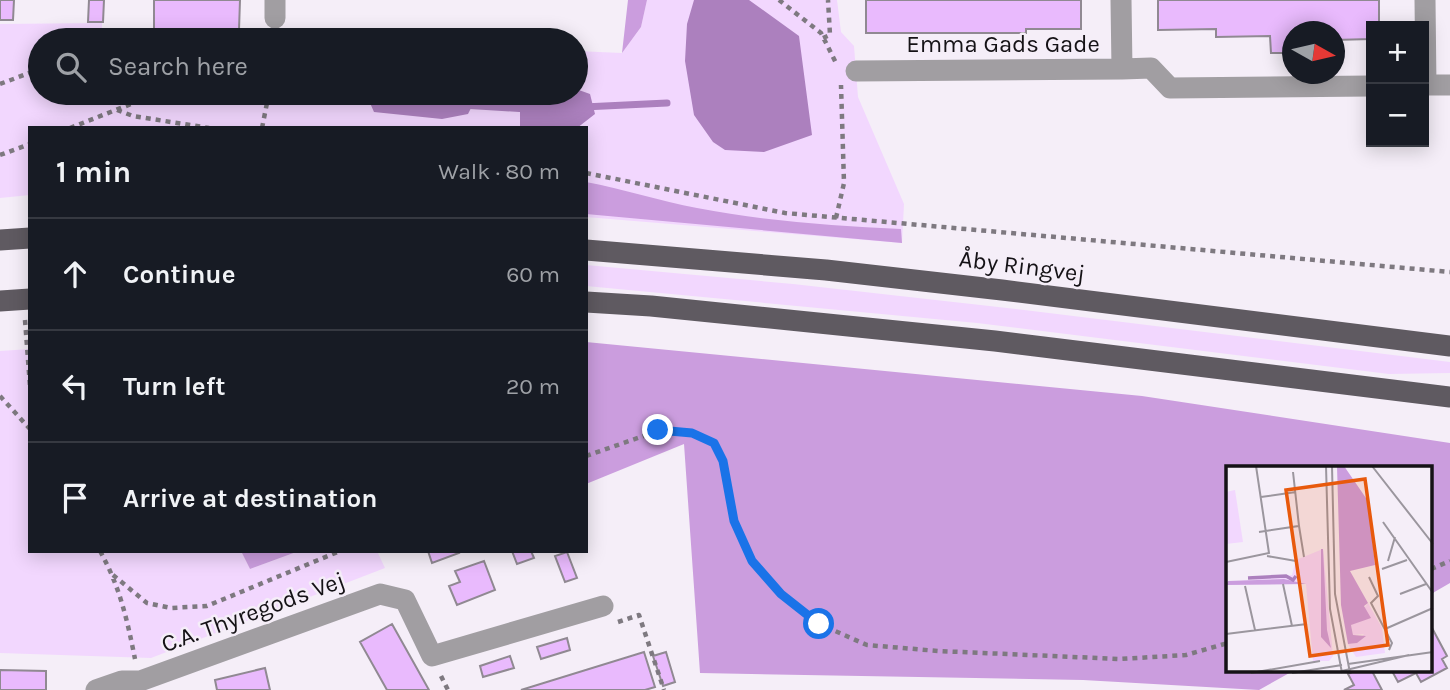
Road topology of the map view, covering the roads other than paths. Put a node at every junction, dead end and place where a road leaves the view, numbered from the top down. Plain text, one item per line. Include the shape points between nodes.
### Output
1 (1121, 0) edge
2 (1425, 0) edge
3 (1122, 69) junction
4 (846, 75) road end
5 (1425, 84) edge
6 (1429, 85) edge
7 (1450, 85) edge
8 (1366, 86) edge
9 (28, 238) edge
10 (0, 240) edge
11 (588, 250) edge
12 (27, 299) edge
13 (0, 301) edge
14 (588, 302) edge
15 (1450, 346) edge
16 (1450, 397) edge
17 (603, 606) road end
18 (141, 686) edge
19 (96, 690) edge

1 - 3 street, Emma Gads Gade
2 - 5 street
3 - 4 street, Emma Gads Gade
3 - 8 street via 1151,68 1170,88
6 - 7 street
9 - 10 main road
11 - 15 main road, Åby Ringvej via 934,282
12 - 13 main road
14 - 16 main road via 995,341
17 - 18 street, C.A. Thyregods Vej via 432,656 405,600 380,594
18 - 19 street via 122,681

